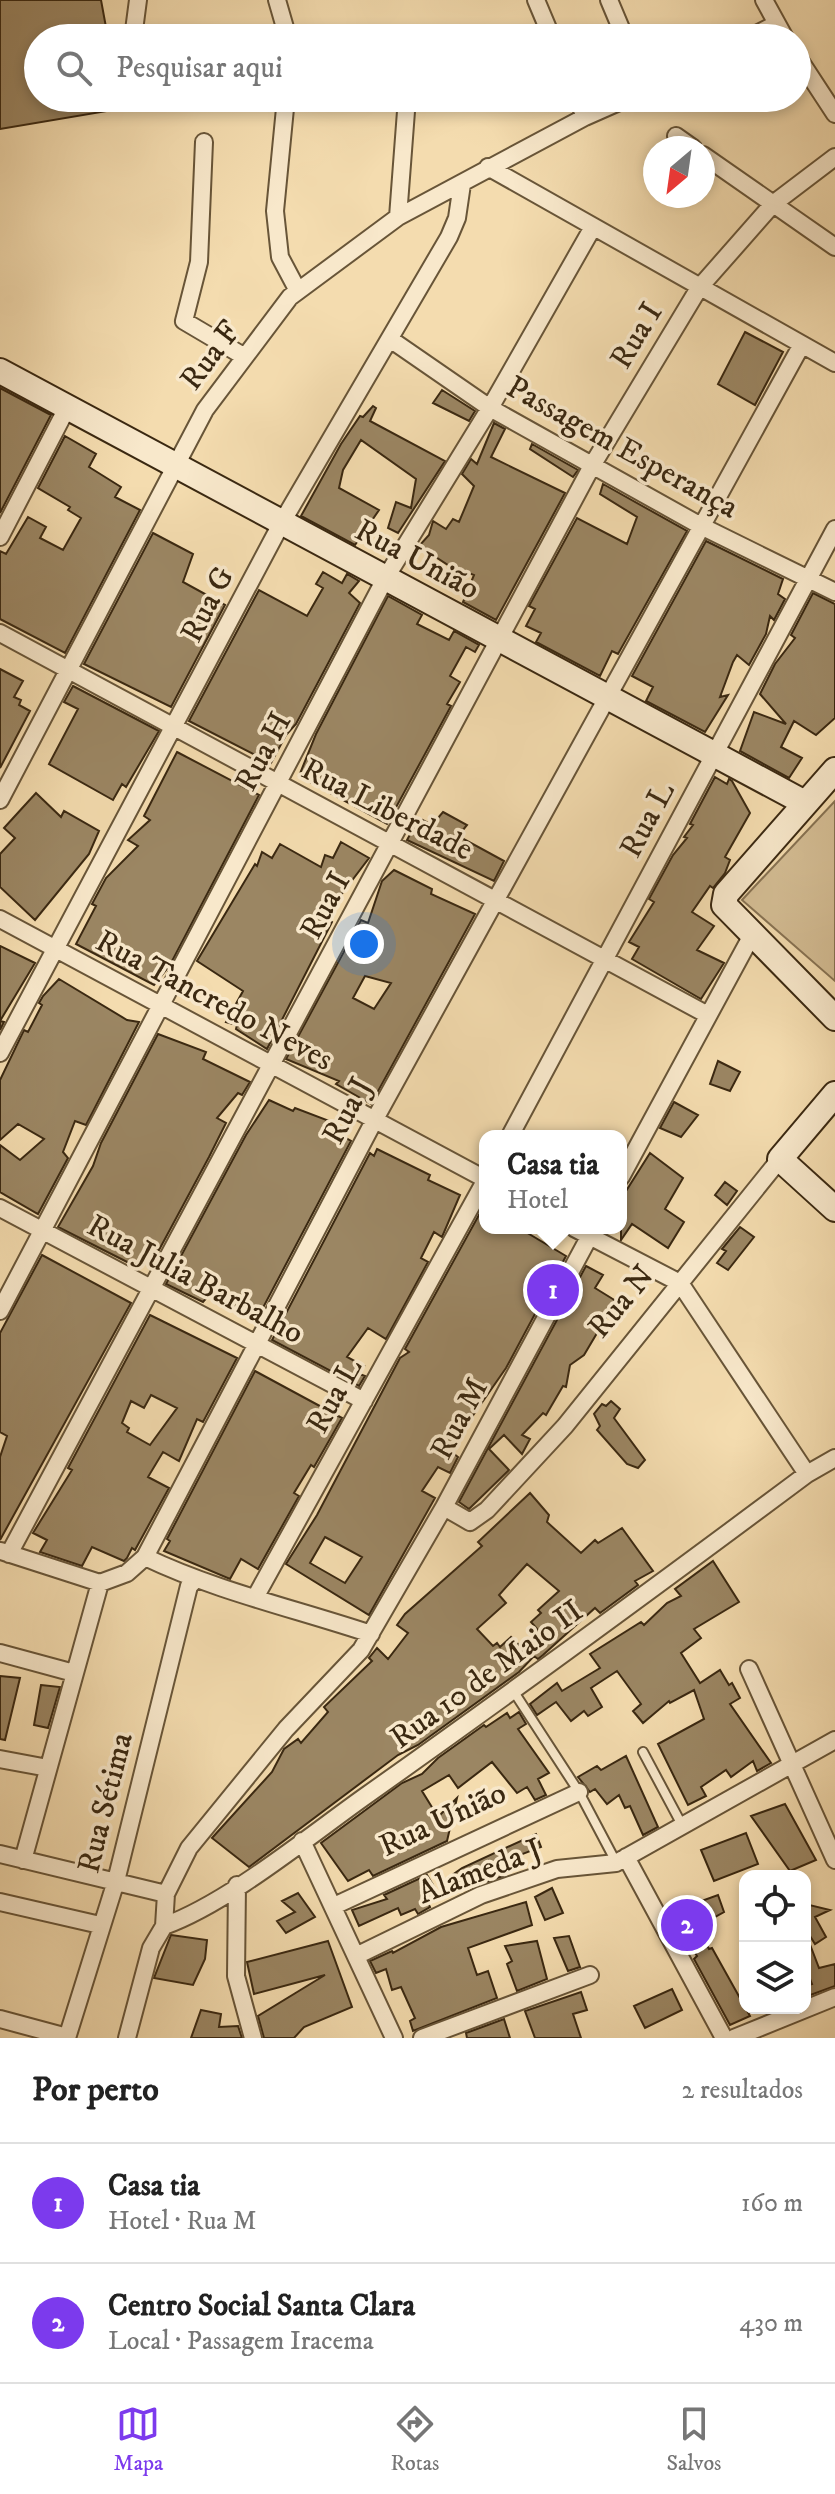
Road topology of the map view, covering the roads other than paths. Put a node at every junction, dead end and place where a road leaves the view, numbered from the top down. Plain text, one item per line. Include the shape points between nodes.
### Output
1 (138, 0) edge
2 (277, 0) edge
3 (536, 0) edge
4 (609, 0) edge
5 (764, 0) edge
6 (135, 24) edge
7 (284, 24) edge
8 (546, 24) edge
9 (619, 24) edge
10 (777, 24) edge
11 (811, 77) edge
12 (285, 112) edge
13 (406, 112) edge
14 (583, 112) edge
15 (596, 112) edge
16 (835, 114) edge
17 (585, 117) junction
18 (204, 142) dead end
19 (835, 157) edge
20 (715, 163) edge
21 (488, 167) junction
22 (462, 184) junction
23 (773, 204) junction
24 (398, 217) junction
25 (593, 227) junction
26 (835, 247) edge
27 (699, 288) junction
28 (298, 291) junction
29 (390, 339) junction
30 (801, 346) junction
31 (245, 357) junction
32 (835, 363) edge
33 (0, 371) edge
34 (68, 406) junction
35 (490, 408) junction
36 (174, 464) junction
37 (593, 464) junction
38 (281, 524) junction
39 (701, 526) junction
40 (835, 529) edge
41 (0, 537) edge
42 (807, 578) junction
43 (385, 579) junction
44 (835, 592) edge
45 (0, 633) edge
46 (498, 639) junction
47 (70, 671) junction
48 (608, 696) junction
49 (175, 729) junction
50 (714, 755) junction
51 (835, 770) edge
52 (279, 786) junction
53 (0, 800) edge
54 (805, 803) junction
55 (390, 843) junction
56 (496, 898) junction
57 (0, 919) edge
58 (752, 935) junction
59 (56, 950) junction
60 (607, 958) junction
61 (161, 1005) junction
62 (706, 1014) junction
63 (835, 1018) edge
64 (0, 1053) edge
65 (274, 1064) junction
66 (835, 1094) edge
67 (375, 1119) junction
68 (513, 1130) edge
69 (780, 1159) junction
70 (627, 1165) edge
71 (479, 1177) edge
72 (479, 1191) edge
73 (0, 1208) edge
74 (835, 1209) edge
75 (43, 1230) junction
76 (591, 1234) edge
77 (595, 1234) edge
78 (680, 1283) junction
79 (150, 1286) junction
80 (0, 1311) edge
81 (257, 1345) junction
82 (364, 1401) junction
83 (835, 1458) edge
84 (807, 1474) junction
85 (444, 1507) junction
86 (4, 1552) edge
87 (145, 1557) junction
88 (194, 1581) junction
89 (100, 1583) junction
90 (256, 1596) junction
91 (371, 1634) junction
92 (0, 1653) edge
93 (749, 1669) dead end
94 (74, 1673) junction
95 (514, 1692) junction
96 (835, 1740) edge
97 (643, 1752) dead end
98 (0, 1759) edge
99 (792, 1764) junction
100 (48, 1768) junction
101 (579, 1792) junction
102 (682, 1825) junction
103 (302, 1841) junction
104 (0, 1854) edge
105 (23, 1860) junction
106 (621, 1860) junction
107 (835, 1860) edge
108 (116, 1881) junction
109 (237, 1885) junction
110 (166, 1894) junction
111 (0, 1902) edge
112 (334, 1906) junction
113 (100, 1925) junction
114 (164, 1926) junction
115 (358, 1955) junction
116 (590, 1975) dead end
117 (835, 1997) edge
118 (0, 2019) edge
119 (67, 2038) edge
120 (127, 2038) edge
121 (253, 2038) edge
122 (394, 2038) edge
123 (422, 2038) edge
124 (724, 2038) edge
125 (734, 2038) edge

1 - 6 street
2 - 7 street
3 - 8 street
4 - 9 street
5 - 10 street
11 - 16 street
12 - 28 street via 275,211 280,257
13 - 24 street
14 - 17 street
15 - 17 street, Rua F
17 - 21 street, Rua F
18 - 31 street via 199,262 184,321
19 - 23 street, Rua I
20 - 23 street
21 - 22 street, Rua F
21 - 25 street
22 - 24 street, Rua F
22 - 29 street, Rua G via 449,237
23 - 26 street
23 - 27 street, Rua I
24 - 28 street, Rua F
25 - 27 street
25 - 35 street, Rua H
27 - 30 street
27 - 37 street, Rua I
28 - 31 street, Rua F
29 - 35 street, Passagem Esperança
29 - 38 street, Rua G
30 - 32 street
30 - 39 street
31 - 36 street, Rua F via 205,410
33 - 34 main road, Rua União
34 - 36 main road, Rua União
34 - 41 street
35 - 37 street, Passagem Esperança
35 - 43 street, Rua H
36 - 38 main road, Rua União
36 - 47 street, Rua F
37 - 39 street, Passagem Esperança
37 - 46 street, Rua I
38 - 43 main road, Rua União
38 - 49 street, Rua G
39 - 42 street, Passagem Esperança
39 - 48 street
40 - 42 street, Rua L
42 - 44 street, Passagem Esperança
42 - 50 street, Rua L
43 - 46 main road, Rua União
43 - 52 street, Rua H
45 - 47 street, Rua Liberdade
46 - 48 main road, Rua União
46 - 55 street, Rua I
47 - 49 street, Rua Liberdade
47 - 53 street, Rua F
48 - 50 main road, Rua União
48 - 56 street, Rua J
49 - 52 street, Rua Liberdade
49 - 59 street, Rua G
50 - 54 main road, Rua União
50 - 60 street, Rua L
51 - 54 main road
52 - 55 street, Rua Liberdade
52 - 61 street, Rua H
54 - 58 main road via 726,894 724,905
55 - 56 street, Rua Liberdade
55 - 65 street, Rua I
56 - 60 street, Rua Liberdade
56 - 67 street, Rua J
57 - 59 street, Rua Tancredo Neves
58 - 62 street
58 - 63 main road
59 - 61 street, Rua Tancredo Neves
59 - 64 street, Rua G
60 - 62 street, Rua Liberdade
60 - 68 street, Rua L
61 - 65 street, Rua Tancredo Neves
61 - 75 street, Rua H
62 - 70 street
65 - 67 street, Rua Tancredo Neves
65 - 79 street, Rua I
66 - 69 main road, Rua N
67 - 71 street, Rua Tancredo Neves
67 - 81 street, Rua J
69 - 74 main road
69 - 78 street, Rua N
72 - 82 street, Rua L
73 - 75 street, Rua Julia Barbalho
75 - 79 street, Rua Julia Barbalho
75 - 80 street, Rua H
76 - 85 street, Rua M
77 - 78 street
78 - 84 street
78 - 85 street, Rua N via 565,1426 487,1510 470,1522
79 - 81 street, Rua Julia Barbalho
79 - 86 street, Rua I
81 - 82 street, Rua Julia Barbalho
81 - 87 street, Rua J
82 - 90 street, Rua L
83 - 84 street, Rua 10 de Maio II
84 - 95 street, Rua 10 de Maio II
85 - 91 street, Rua M
86 - 89 street
87 - 88 street
87 - 89 street via 127,1573
88 - 90 street
88 - 108 street, Rua Sétima
89 - 94 street
90 - 91 street
91 - 110 street, Rua M via 189,1848
92 - 94 street
93 - 99 street
94 - 100 street
95 - 101 lane
95 - 103 street, Rua 10 de Maio II
96 - 99 street
97 - 102 lane
98 - 100 street
99 - 102 street
99 - 107 street
100 - 105 street
101 - 106 lane
101 - 112 street, Rua União
102 - 106 street
103 - 109 street, Rua 10 de Maio II
103 - 112 street
104 - 105 street
105 - 108 street
106 - 115 street, Alameda J via 594,1868 557,1869 481,1895
106 - 124 street
108 - 110 street
108 - 113 street, Rua Sétima
109 - 114 street, Rua 10 de Maio II via 187,1918
109 - 121 street via 236,1976
110 - 114 street
111 - 113 street
112 - 115 street
113 - 119 street, Rua Sétima
114 - 120 street via 151,1948
115 - 122 street
116 - 123 street
117 - 125 street
118 - 119 street

